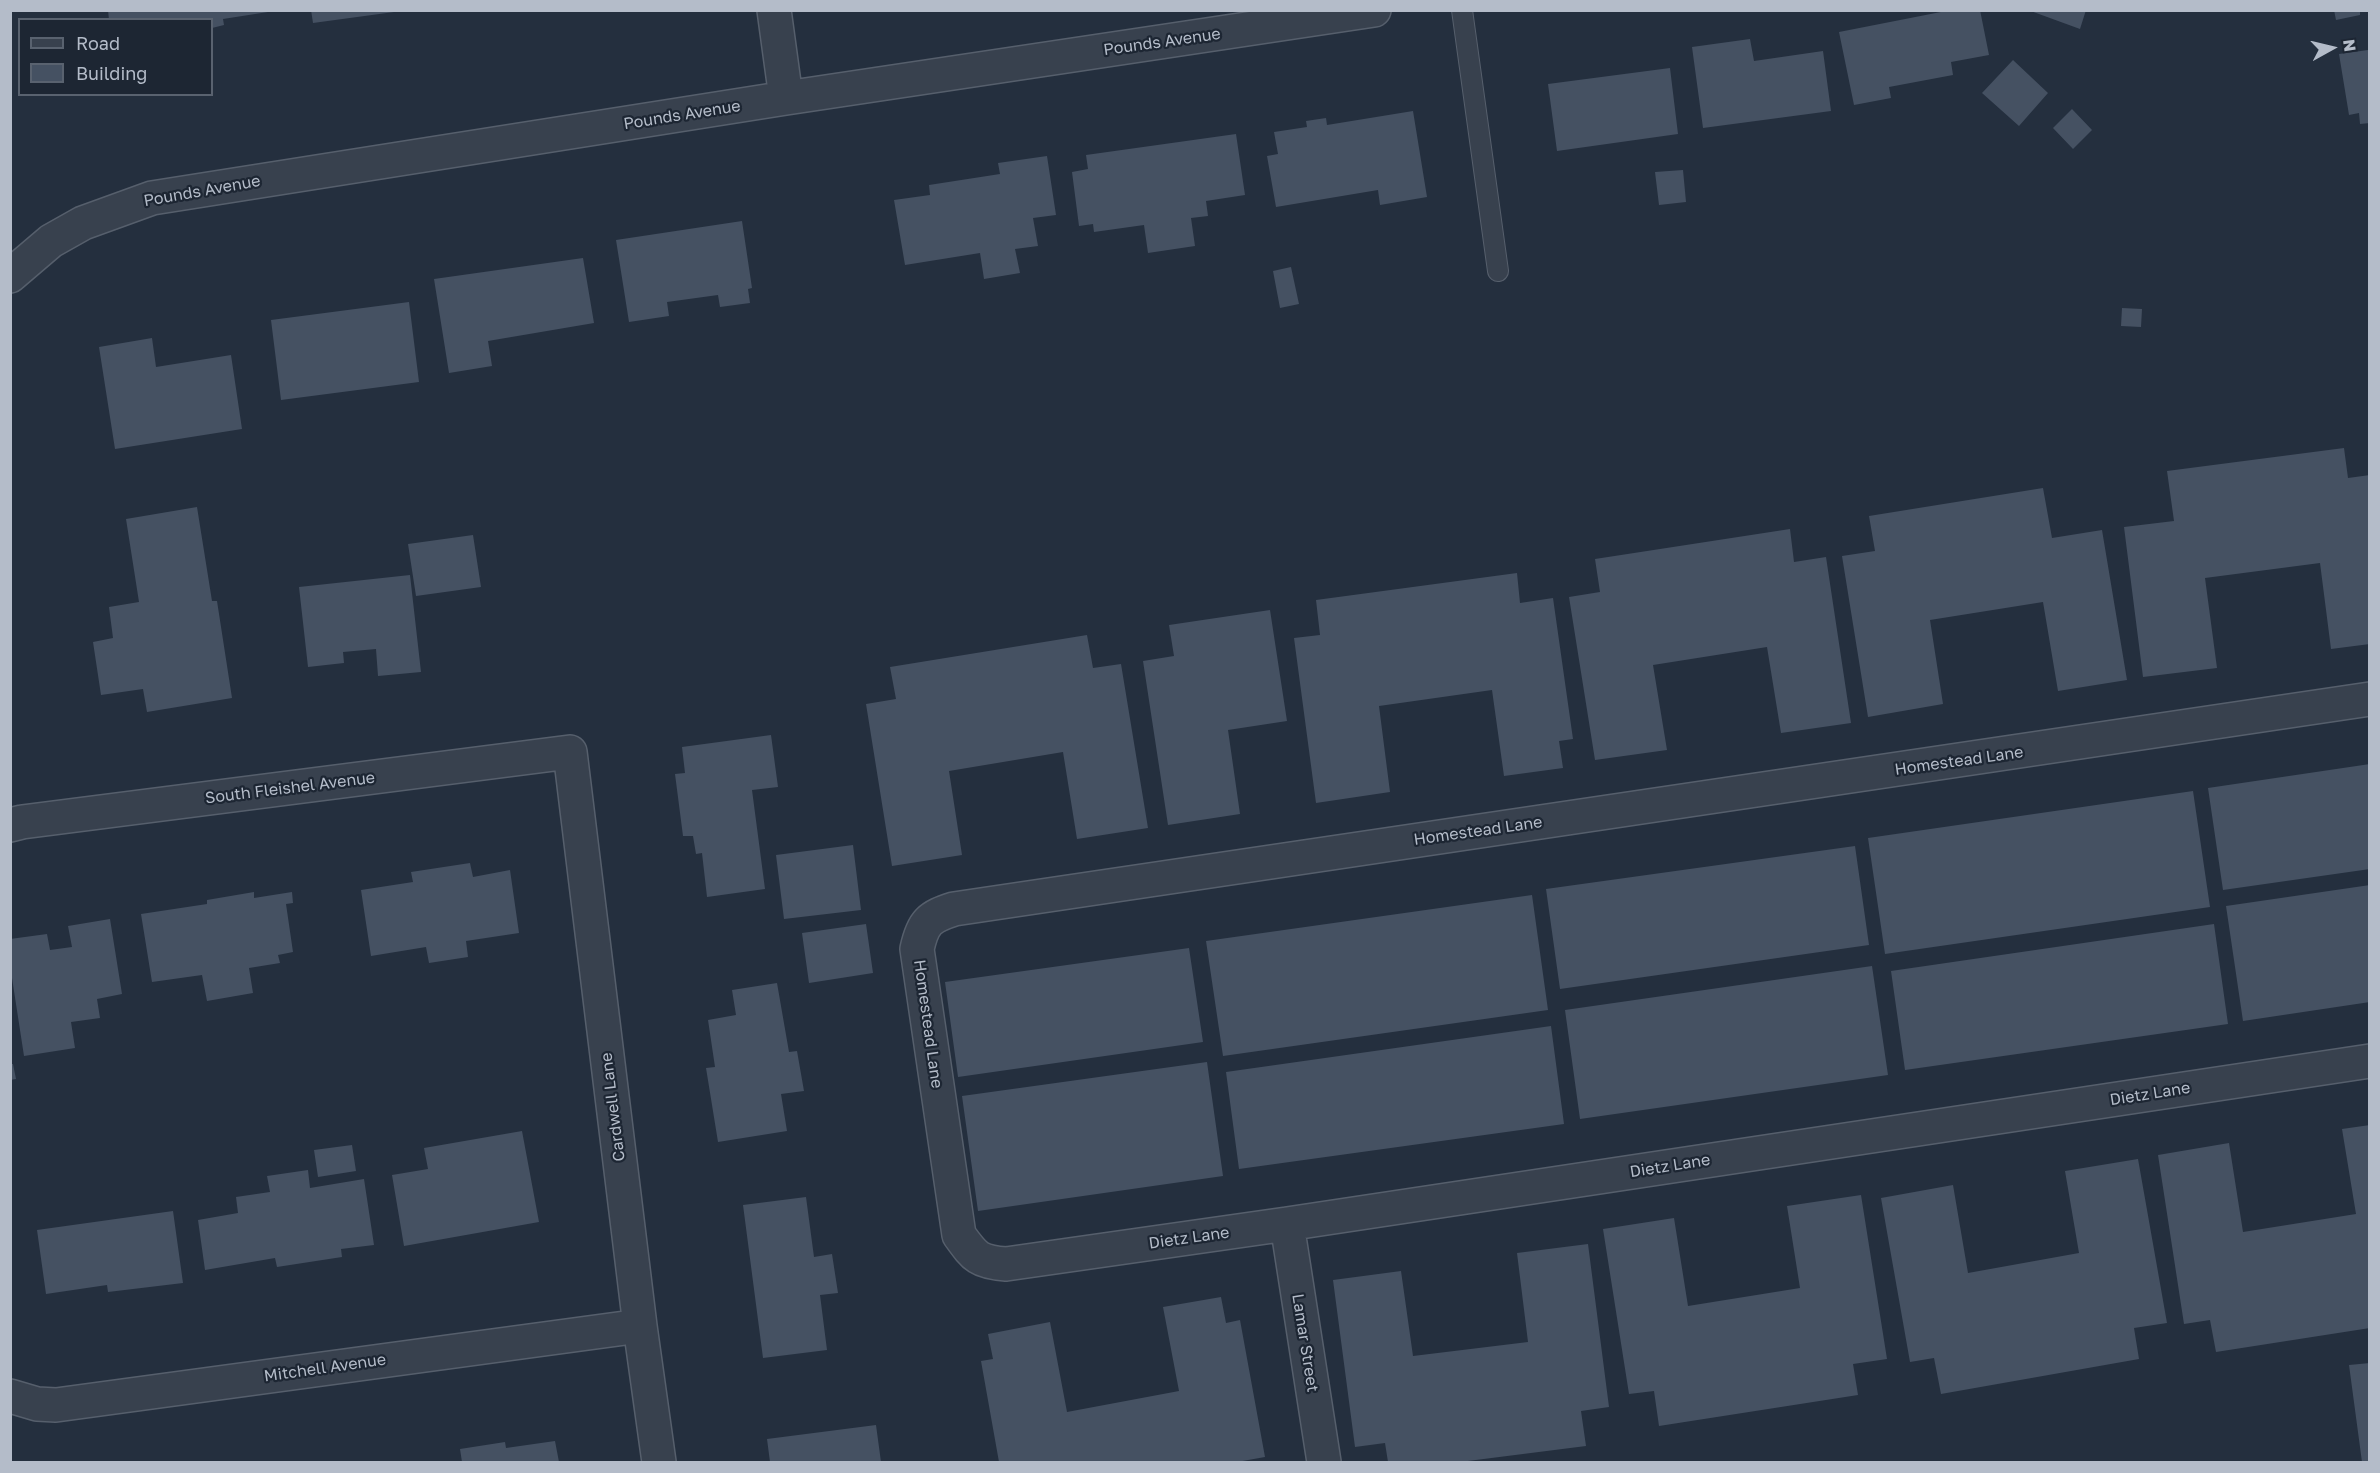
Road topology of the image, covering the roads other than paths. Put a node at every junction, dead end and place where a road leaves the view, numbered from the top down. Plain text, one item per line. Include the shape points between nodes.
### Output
1 (774, 10) edge
2 (1374, 10) edge
3 (1462, 10) edge
4 (786, 98) junction
5 (1498, 271) dead end
6 (10, 276) edge
7 (2370, 699) edge
8 (570, 752) joint
9 (10, 825) edge
10 (2370, 1061) edge
11 (1287, 1224) junction
12 (972, 1253) joint
13 (640, 1326) junction
14 (10, 1396) edge
15 (659, 1462) edge
16 (1323, 1462) edge

1 - 4 street
2 - 4 street, Pounds Avenue
3 - 5 lane
4 - 6 street, Pounds Avenue via 153,198 82,223 51,241
7 - 12 street, Homestead Lane via 934,915 921,930 917,949 954,1213 959,1235
8 - 9 street, South Fleishel Avenue
8 - 13 street, Cardwell Lane
10 - 11 street, Dietz Lane
11 - 12 street, Dietz Lane via 1005,1264 986,1262
11 - 16 street, Lamar Street
13 - 14 street, Mitchell Avenue via 56,1405
13 - 15 street, Cardwell Lane

